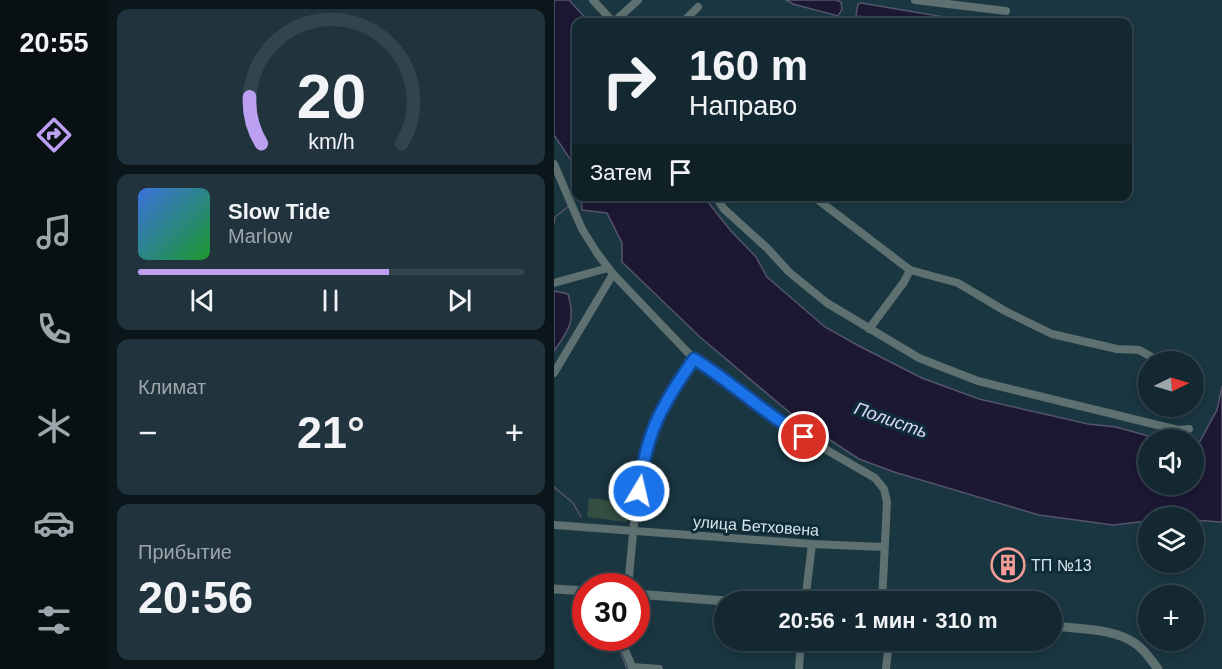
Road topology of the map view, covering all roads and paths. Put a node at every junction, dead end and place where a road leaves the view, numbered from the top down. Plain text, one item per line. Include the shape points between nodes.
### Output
1 (593, 0) edge
2 (638, 0) edge
3 (915, 0) edge
4 (698, 7) dead end
5 (1006, 11) dead end
6 (610, 18) edge
7 (618, 18) edge
8 (687, 18) edge
9 (554, 164) edge
10 (718, 201) edge
11 (820, 201) edge
12 (910, 270) junction
13 (611, 271) junction
14 (554, 283) edge
15 (869, 329) junction
16 (1141, 351) edge
17 (694, 359) junction
18 (554, 373) edge
19 (1174, 429) edge
20 (554, 525) edge
21 (634, 531) junction
22 (812, 544) junction
23 (884, 547) junction
24 (629, 573) edge
25 (554, 589) edge
26 (572, 590) edge
27 (806, 591) edge
28 (882, 591) edge
29 (650, 595) edge
30 (714, 600) edge
31 (1062, 627) edge
32 (626, 651) edge
33 (800, 651) edge
34 (887, 651) edge
35 (633, 668) edge
36 (659, 669) edge
37 (799, 669) edge
38 (886, 669) edge
39 (1158, 669) edge

1 - 6 street
2 - 7 street
3 - 5 street
4 - 8 street
9 - 13 street via 582,229
10 - 15 street via 789,272 827,303
11 - 12 street
12 - 15 street
12 - 16 street via 958,283 1052,334
13 - 14 street
13 - 17 street
13 - 18 street
15 - 19 street via 919,358 978,381
17 - 21 street via 668,396 653,428 641,471
17 - 23 street via 786,427 875,478 884,489 887,502
20 - 21 street, улица Бетховена
21 - 22 street, улица Бетховена
21 - 24 street
22 - 23 street, улица Бетховена
22 - 27 street
23 - 28 street
25 - 26 street
29 - 30 street
31 - 39 street via 1126,638 1137,644
32 - 35 street
33 - 37 street
34 - 38 street
35 - 36 street

